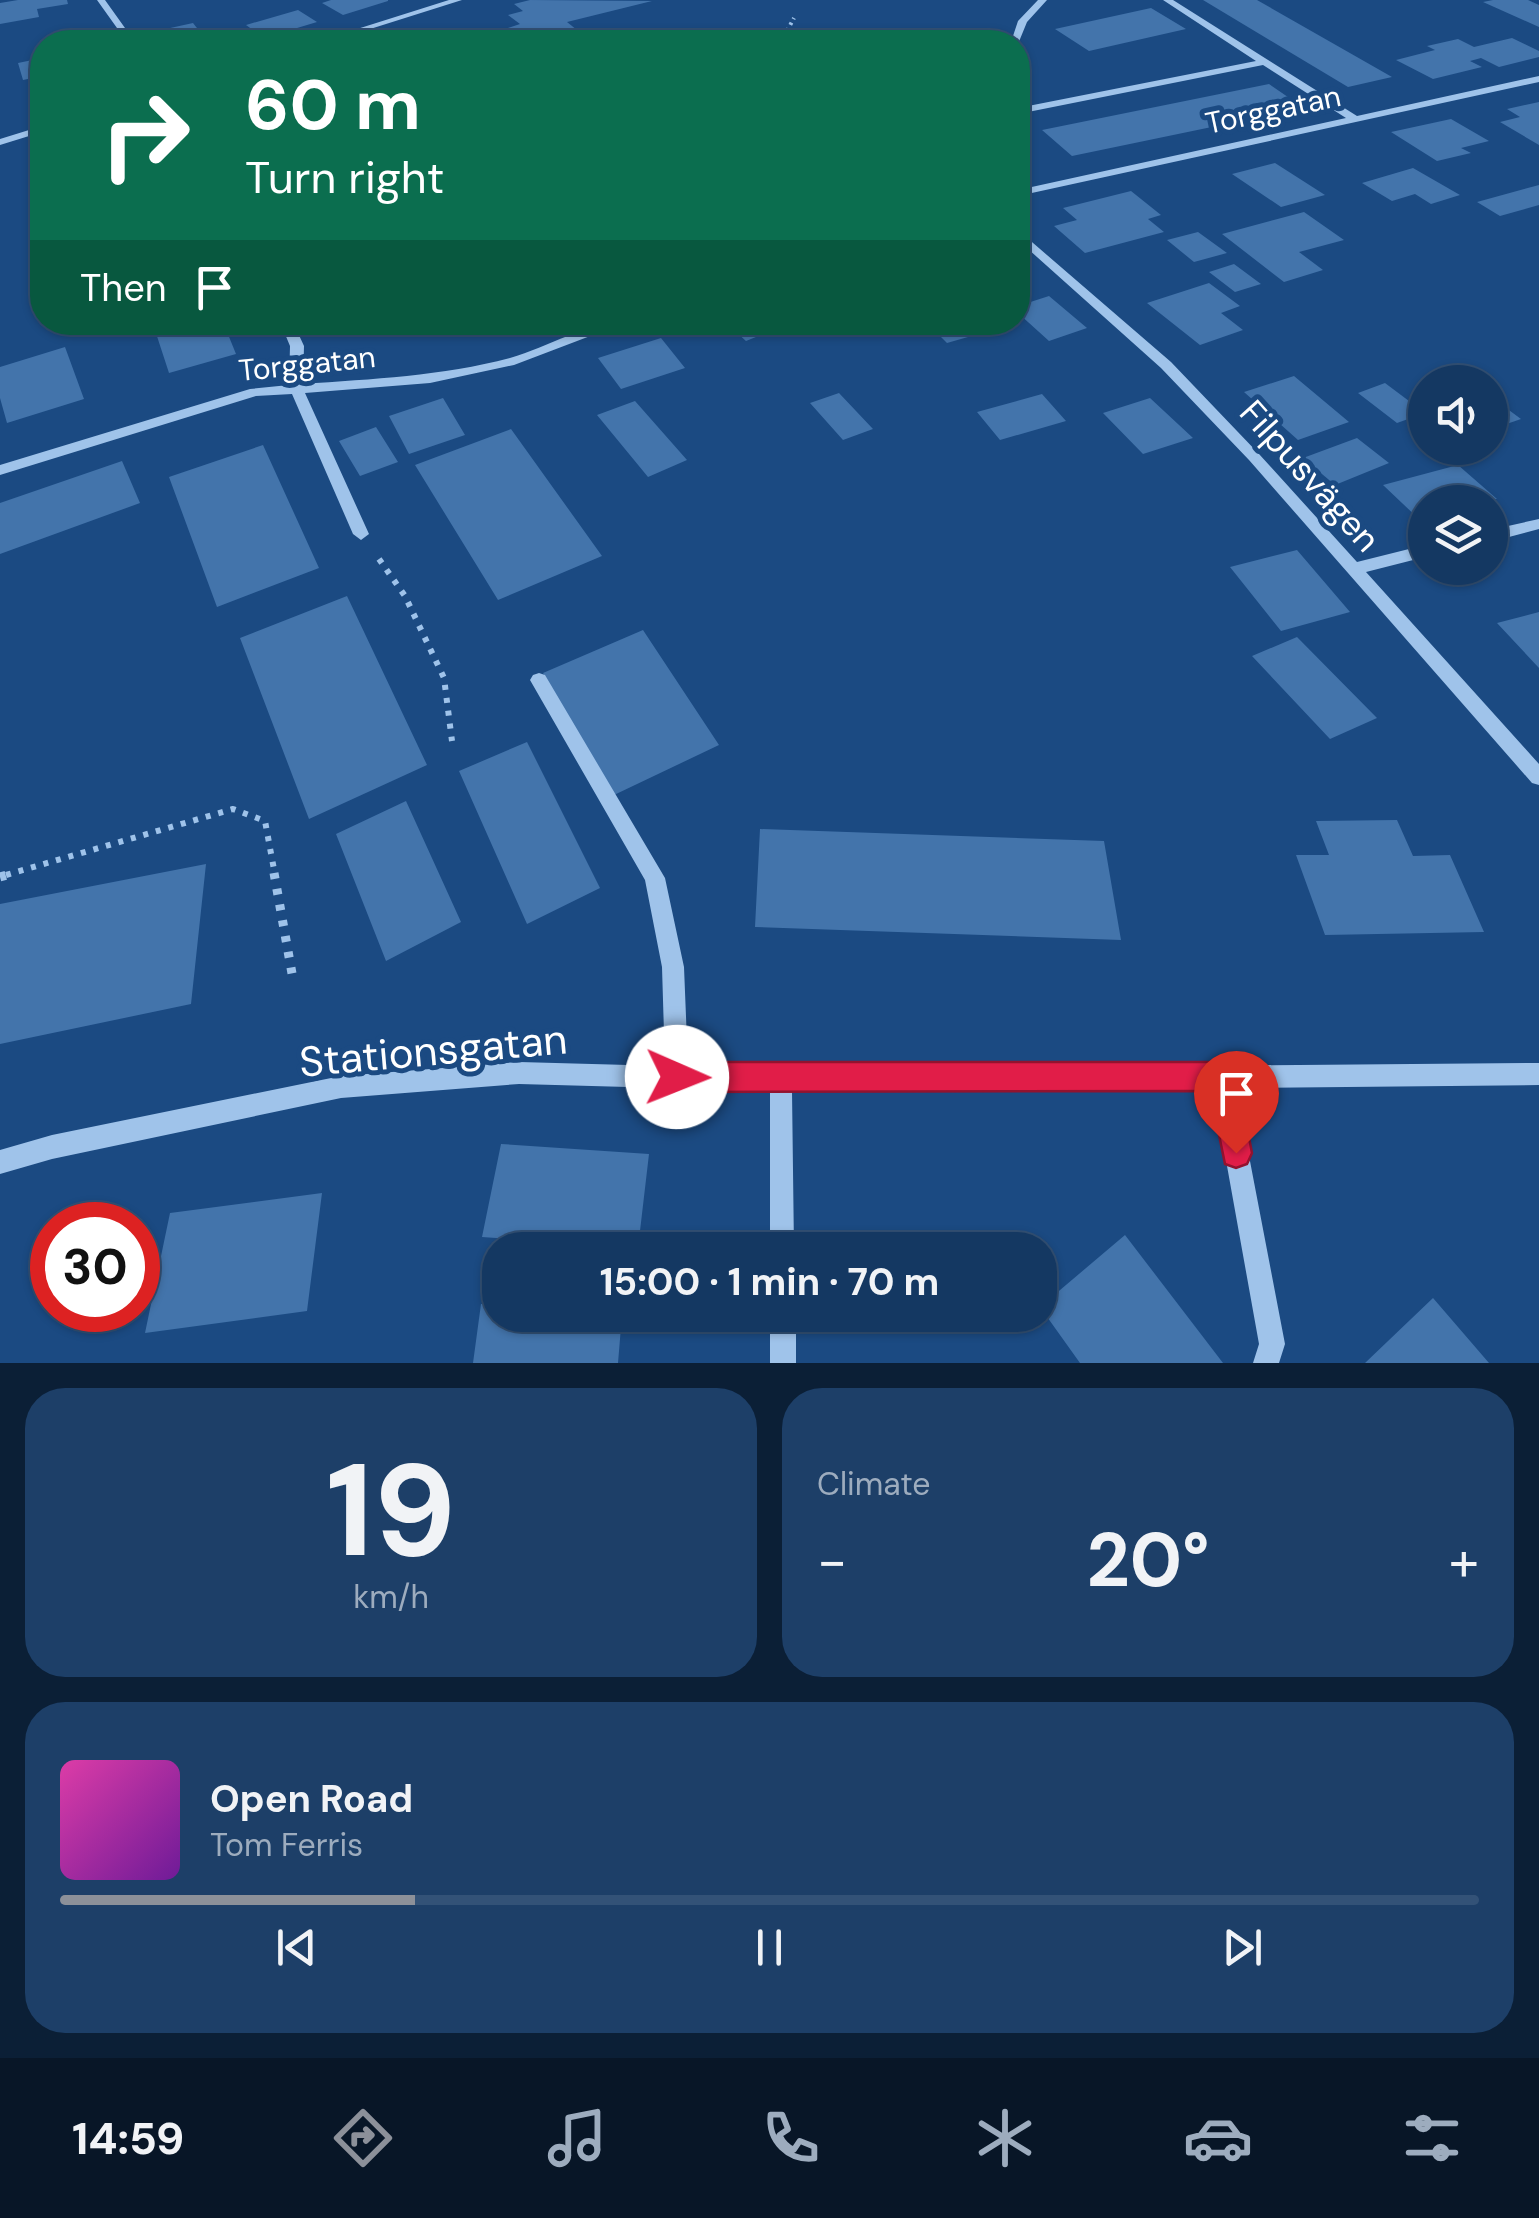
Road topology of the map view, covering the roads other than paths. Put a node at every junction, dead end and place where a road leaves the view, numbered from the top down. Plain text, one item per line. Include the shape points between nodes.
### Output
1 (101, 0) edge
2 (458, 0) edge
3 (1043, 0) edge
4 (1167, 0) edge
5 (122, 30) edge
6 (360, 30) edge
7 (1019, 30) edge
8 (1264, 62) junction
9 (1539, 79) edge
10 (1030, 109) edge
11 (1356, 120) junction
12 (30, 133) edge
13 (0, 142) edge
14 (1030, 190) edge
15 (1030, 245) edge
16 (292, 335) edge
17 (585, 335) edge
18 (296, 387) junction
19 (0, 470) edge
20 (1539, 524) edge
21 (1508, 532) edge
22 (360, 534) road end
23 (1408, 556) edge
24 (1354, 569) junction
25 (539, 680) dead end
26 (1539, 777) edge
27 (1539, 1074) edge
28 (1222, 1076) junction
29 (677, 1077) junction
30 (781, 1080) junction
31 (0, 1162) edge
32 (782, 1232) edge
33 (783, 1332) edge
34 (783, 1363) edge
35 (1266, 1363) edge

1 - 5 street
2 - 6 street
3 - 7 street
4 - 8 street
8 - 10 street
8 - 11 street
9 - 11 street, Torggatan
11 - 14 street, Torggatan
12 - 13 street
15 - 24 street, Filpusvägen via 1166,365
16 - 18 street
17 - 18 street, Torggatan via 514,361 430,379
18 - 19 street, Torggatan via 203,406
18 - 22 street
20 - 21 street
23 - 24 street
24 - 26 street, Filpusvägen
25 - 29 street via 655,878 673,966
27 - 28 street, Stationsgatan
28 - 30 street, Stationsgatan
28 - 35 street via 1272,1344
29 - 30 street, Stationsgatan
29 - 31 street, Stationsgatan via 519,1073 342,1087
30 - 32 street
33 - 34 street

